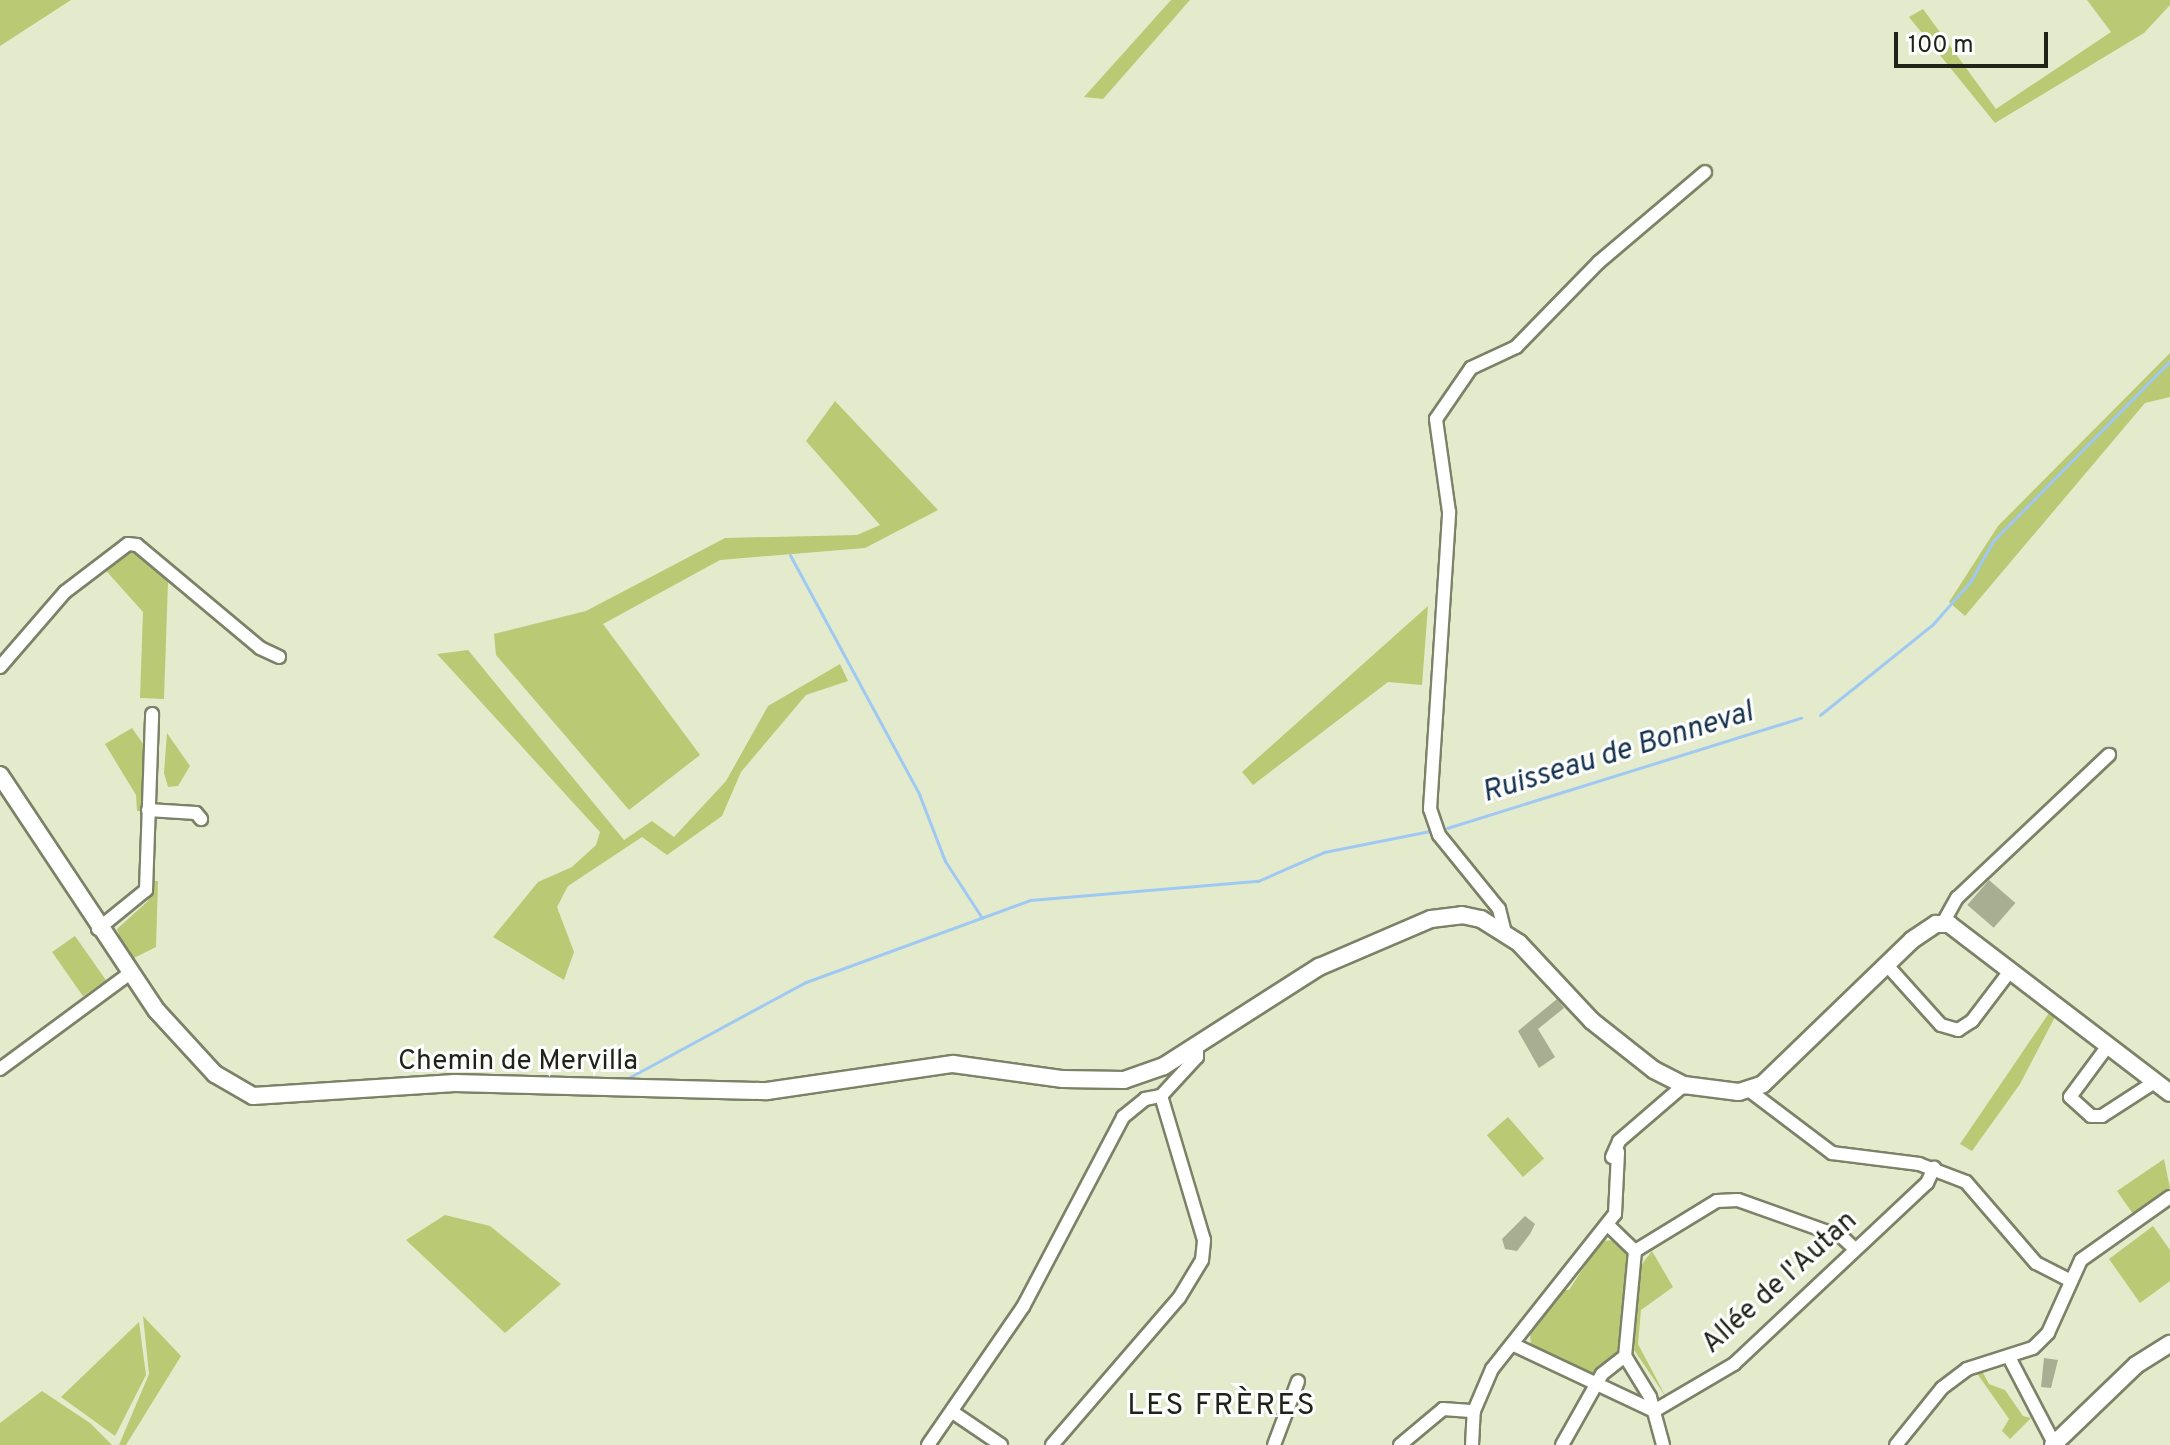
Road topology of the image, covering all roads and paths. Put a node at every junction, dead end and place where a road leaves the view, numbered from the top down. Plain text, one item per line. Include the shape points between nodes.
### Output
1 (1705, 172) dead end
2 (279, 657) dead end
3 (0, 667) edge
4 (152, 714) dead end
5 (2109, 755) dead end
6 (0, 775) edge
7 (148, 810) junction
8 (201, 819) dead end
9 (1943, 923) junction
10 (98, 929) junction
11 (1505, 933) junction
12 (1886, 964) junction
13 (2010, 971) junction
14 (130, 973) junction
15 (1197, 1045) junction
16 (2107, 1047) junction
17 (0, 1069) edge
18 (2153, 1083) junction
19 (1684, 1085) junction
20 (1750, 1091) junction
21 (2170, 1093) edge
22 (1161, 1096) junction
23 (1934, 1168) junction
24 (2170, 1197) edge
25 (1610, 1223) junction
26 (1854, 1248) junction
27 (1635, 1251) junction
28 (2069, 1280) junction
29 (2170, 1344) edge
30 (1514, 1345) junction
31 (1625, 1356) junction
32 (2010, 1359) junction
33 (1298, 1381) dead end
34 (1595, 1388) junction
35 (1474, 1411) junction
36 (1654, 1411) junction
37 (954, 1413) junction
38 (928, 1445) edge
39 (1001, 1445) edge
40 (1052, 1445) edge
41 (1274, 1445) edge
42 (1400, 1445) edge
43 (1472, 1445) edge
44 (1562, 1445) edge
45 (1663, 1445) edge
46 (1896, 1445) edge
47 (2054, 1445) edge

1 - 11 street via 1694,188 1599,262 1516,347 1471,368 1436,419 1449,512 1430,809 1439,835 1499,909
2 - 3 street via 260,648 137,545 128,544 65,592
4 - 7 street
5 - 9 street via 1957,898
6 - 10 street, Chemin de Mervilla
7 - 8 street via 196,813
7 - 10 street via 146,890
9 - 12 street via 1928,928
9 - 13 street via 1963,930
10 - 14 street, Chemin de Mervilla
11 - 15 street via 1472,916 1431,919 1319,967
11 - 19 street via 1617,1043
12 - 13 street via 1941,1025 1958,1030
12 - 20 street
13 - 16 street
14 - 15 street, Chemin de Mervilla via 215,1074 253,1096 455,1083 767,1091 953,1064 1084,1081 1146,1073
14 - 17 street
15 - 22 street via 1197,1057
16 - 18 street
16 - 18 street via 2070,1097 2091,1116 2102,1116
18 - 21 street
19 - 20 street
19 - 25 street via 1619,1141
20 - 23 street via 1832,1153
22 - 37 street via 1145,1099 1123,1117 1052,1257
22 - 40 street via 1204,1240 1202,1260 1179,1298
23 - 26 street, Allée de l'Autan via 1927,1183
23 - 28 street via 1966,1182 2036,1263
24 - 28 street via 2088,1255
25 - 27 street
25 - 30 street
26 - 27 street via 1842,1237 1738,1200 1717,1201
26 - 36 street, Allée de l'Autan via 1734,1364
27 - 31 street
28 - 32 street via 2048,1333
29 - 47 street via 2136,1365
30 - 34 street
30 - 35 street via 1492,1369
31 - 34 street
31 - 36 street
32 - 46 street via 1967,1369 1942,1388
32 - 47 street
33 - 41 street
34 - 36 street
34 - 44 street
35 - 42 street via 1443,1409
35 - 43 street
36 - 45 street
37 - 38 street
37 - 39 street

